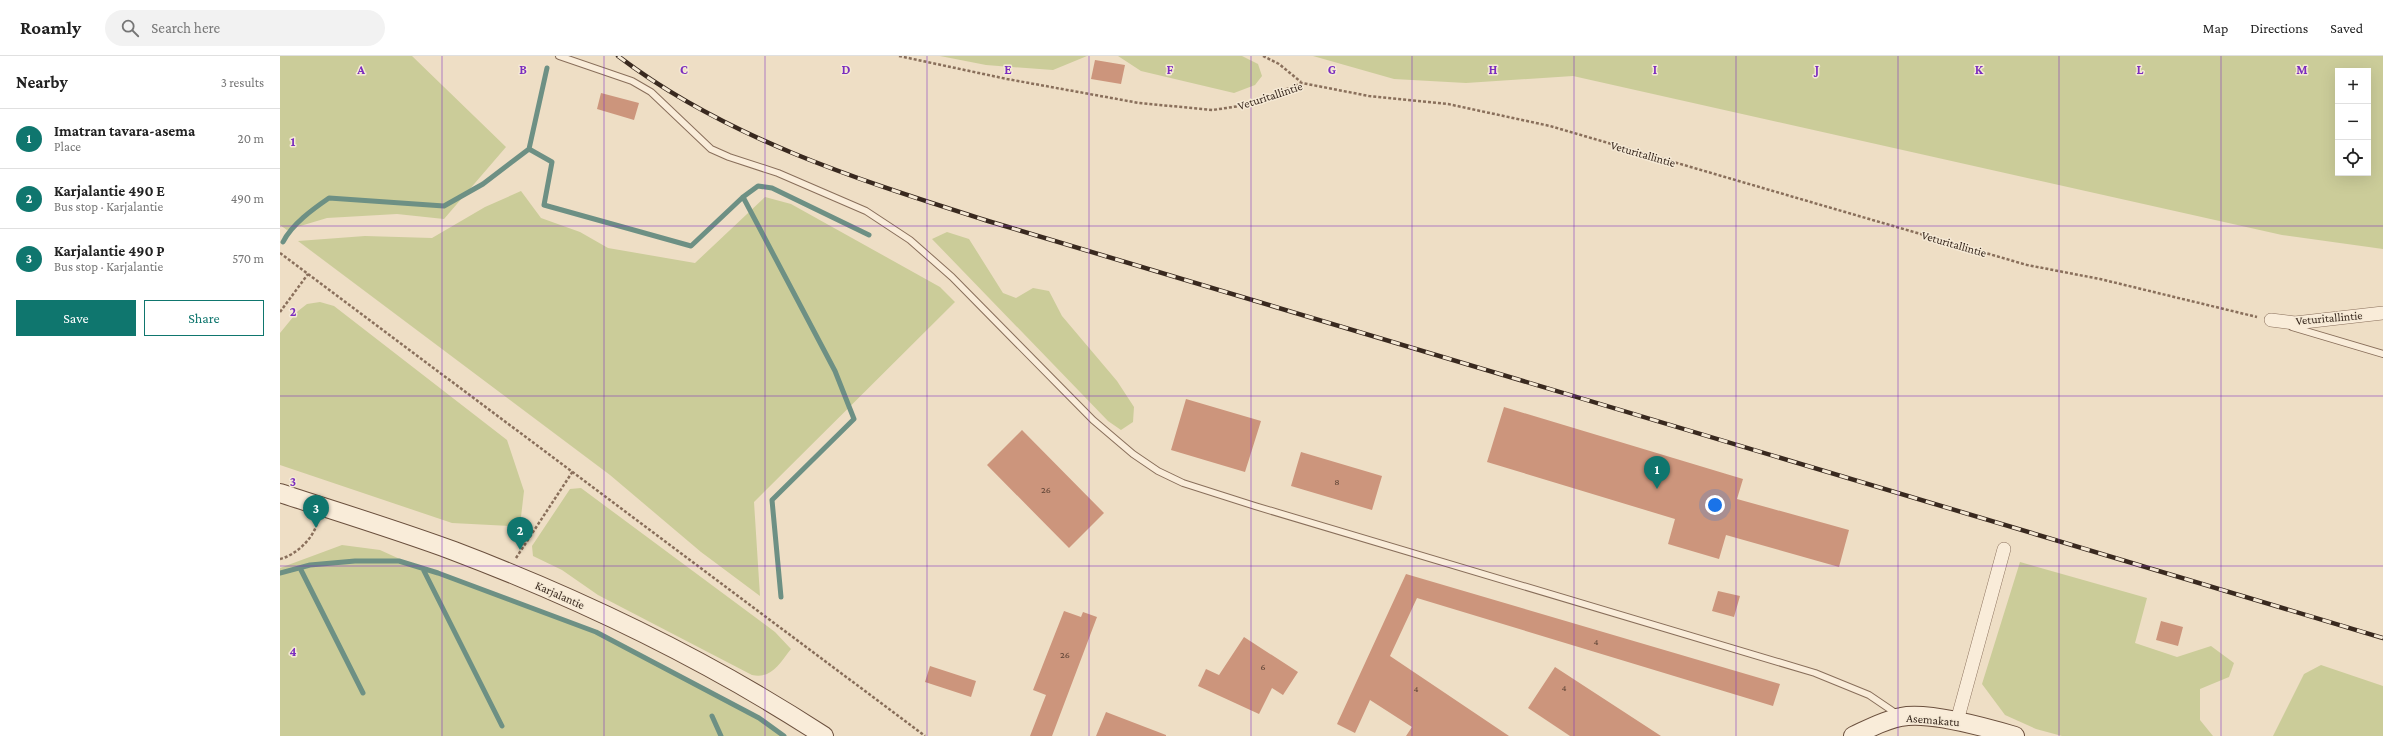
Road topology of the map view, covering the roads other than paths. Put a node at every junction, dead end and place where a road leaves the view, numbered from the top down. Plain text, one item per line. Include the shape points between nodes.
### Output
1 (559, 56) edge
2 (2383, 313) edge
3 (2271, 320) joint
4 (2383, 354) edge
5 (280, 493) edge
6 (2004, 548) dead end
7 (1901, 716) junction
8 (1957, 721) junction
9 (824, 736) edge
10 (1852, 736) edge
11 (2015, 736) edge

1 - 7 lane via 632,81 651,92 711,149 729,158 778,173 866,211 910,240 952,278 1093,420 1158,471 1183,483 1248,504 1814,673 1869,695
2 - 3 street, Veturitallintie via 2295,323
3 - 4 lane
5 - 9 main road, Karjalantie via 454,551 616,620 721,674
6 - 8 street
7 - 8 main road, Asemakatu
7 - 10 main road, Asemakatu
8 - 11 main road, Asemakatu

